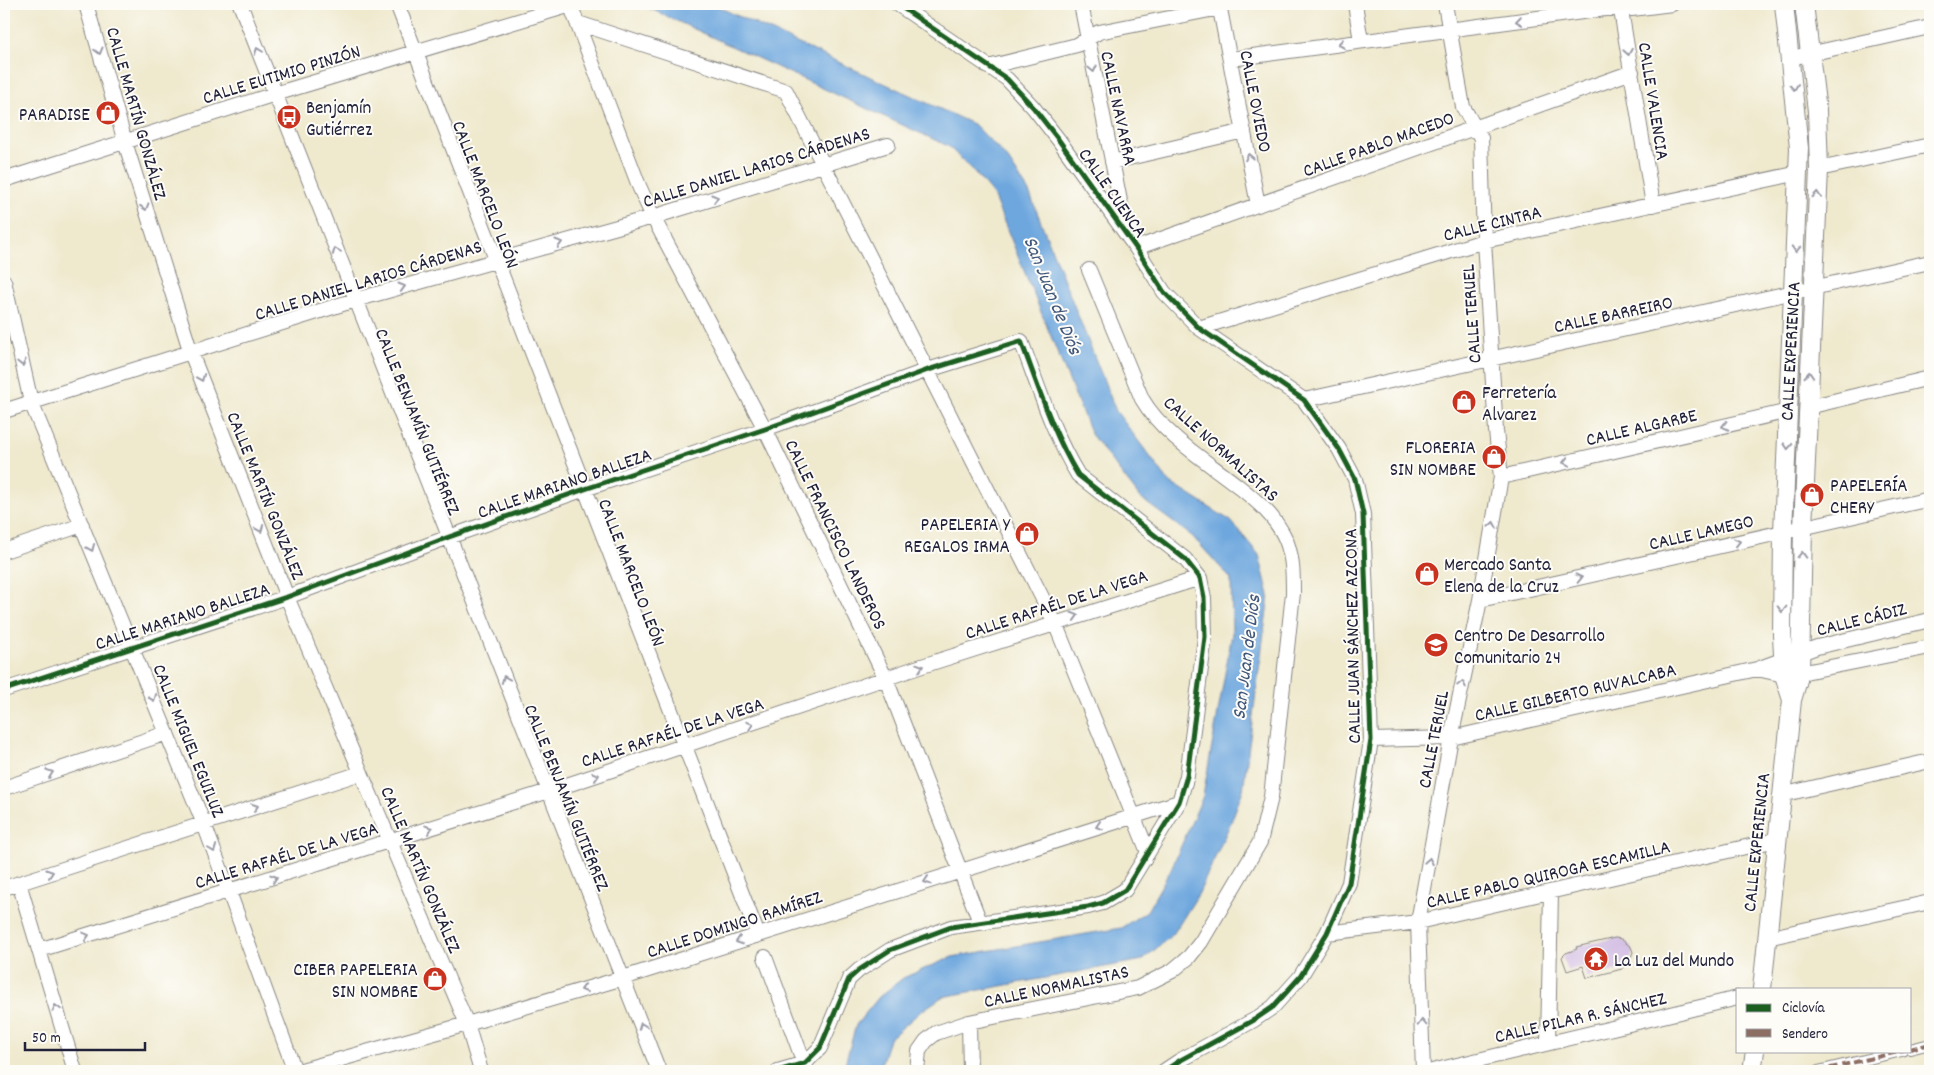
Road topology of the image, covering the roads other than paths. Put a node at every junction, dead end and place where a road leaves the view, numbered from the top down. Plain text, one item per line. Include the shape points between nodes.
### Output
1 (86, 4) edge
2 (240, 4) edge
3 (397, 4) edge
4 (570, 4) edge
5 (897, 4) edge
6 (1081, 4) edge
7 (1355, 4) edge
8 (1445, 4) edge
9 (1672, 4) edge
10 (1784, 4) edge
11 (1804, 4) edge
12 (1220, 6) edge
13 (1620, 6) edge
14 (578, 23) junction
15 (1930, 27) edge
16 (1449, 30) junction
17 (1087, 39) junction
18 (1361, 41) junction
19 (416, 52) junction
20 (1810, 54) junction
21 (1790, 58) junction
22 (1230, 59) junction
23 (988, 67) junction
24 (1632, 72) junction
25 (275, 94) junction
26 (1476, 127) junction
27 (1244, 131) junction
28 (124, 142) junction
29 (888, 145) dead end
30 (1930, 145) edge
31 (1112, 162) junction
32 (824, 165) junction
33 (1819, 169) junction
34 (1799, 173) junction
35 (4, 180) edge
36 (1258, 205) junction
37 (1653, 205) junction
38 (653, 217) junction
39 (1484, 241) junction
40 (1136, 248) junction
41 (497, 260) junction
42 (1930, 262) edge
43 (1089, 270) dead end
44 (4, 282) edge
45 (1813, 288) junction
46 (1795, 292) junction
47 (355, 300) junction
48 (1199, 328) junction
49 (191, 353) junction
50 (1492, 359) junction
51 (928, 370) junction
52 (1930, 378) edge
53 (1304, 400) junction
54 (31, 402) junction
55 (1808, 407) junction
56 (4, 411) edge
57 (1789, 411) junction
58 (765, 429) junction
59 (1501, 477) junction
60 (585, 490) junction
61 (1930, 499) edge
62 (82, 525) junction
63 (1803, 528) junction
64 (1784, 532) junction
65 (448, 537) junction
66 (4, 551) edge
67 (1200, 578) junction
68 (287, 597) junction
69 (1480, 600) junction
70 (1930, 620) edge
71 (1055, 622) junction
72 (132, 647) junction
73 (1930, 647) edge
74 (1800, 653) junction
75 (1789, 669) junction
76 (886, 679) junction
77 (4, 690) edge
78 (167, 733) junction
79 (1451, 738) junction
80 (1371, 740) junction
81 (685, 747) junction
82 (1930, 761) edge
83 (361, 773) junction
84 (4, 788) edge
85 (549, 791) junction
86 (1781, 795) junction
87 (1179, 802) junction
88 (1134, 815) junction
89 (204, 824) junction
90 (1776, 840) junction
91 (390, 841) junction
92 (1148, 852) junction
93 (961, 870) junction
94 (19, 883) junction
95 (4, 888) edge
96 (230, 892) junction
97 (1551, 892) junction
98 (1930, 902) edge
99 (980, 922) junction
100 (1418, 922) junction
101 (1327, 933) junction
102 (758, 935) junction
103 (1767, 938) junction
104 (39, 950) junction
105 (765, 957) dead end
106 (623, 978) junction
107 (1762, 988) edge
108 (1736, 998) edge
109 (969, 1022) junction
110 (466, 1024) junction
111 (1548, 1043) junction
112 (1930, 1044) edge
113 (1912, 1048) edge
114 (1754, 1052) edge
115 (1898, 1052) edge
116 (806, 1067) edge
117 (75, 1071) edge
118 (294, 1071) edge
119 (298, 1071) edge
120 (481, 1071) edge
121 (659, 1071) edge
122 (778, 1071) edge
123 (918, 1071) edge
124 (970, 1071) edge
125 (1164, 1071) edge
126 (1424, 1071) edge
127 (1432, 1071) edge
128 (1752, 1071) edge
129 (1818, 1071) edge

1 -> 28 street, CALLE MARTÍN GONZÁLEZ
25 -> 2 street, CALLE BENJAMÍN GUTIÉRREZ
3 - 19 street, CALLE MARCELO LEÓN
4 - 14 street, CALLE FRANCISCO LANDEROS
4 - 19 street, CALLE EUTIMIO PINZÓN
5 - 23 street, CALLE CUENCA
6 - 17 street, CALLE NAVARRA
7 - 18 street
8 - 16 street, CALLE TERUEL
9 - 13 street
10 - 21 street, CALLE EXPERIENCIA
11 - 20 street, CALLE EXPERIENCIA
12 - 17 street via 1099,32
12 - 22 street, CALLE OVIEDO
13 -> 16 street
13 -> 24 street, CALLE VALENCIA
14 - 32 street via 786,91
14 - 38 street, CALLE FRANCISCO LANDEROS
15 - 20 street
16 - 18 street
16 - 26 street, CALLE TERUEL via 1463,107
17 - 23 street via 1076,45
17 -> 31 street, CALLE NAVARRA
18 -> 22 street
19 - 25 street, CALLE EUTIMIO PINZÓN
19 - 41 street, CALLE MARCELO LEÓN
20 - 21 street
20 - 33 street, CALLE EXPERIENCIA via 1817,111
21 -> 34 street, CALLE EXPERIENCIA via 1798,123
22 - 27 street, CALLE OVIEDO
23 - 40 street, CALLE CUENCA via 1007,79 1033,107
24 - 26 street, CALLE PABLO MACEDO
24 - 37 street, CALLE VALENCIA
25 - 28 street, CALLE EUTIMIO PINZÓN
47 -> 25 street, CALLE BENJAMÍN GUTIÉRREZ
26 - 36 street, CALLE PABLO MACEDO
26 - 39 street, CALLE TERUEL via 1482,148
27 - 31 street
36 -> 27 street, CALLE OVIEDO
28 - 35 street, CALLE EUTIMIO PINZÓN
28 -> 49 street, CALLE MARTÍN GONZÁLEZ
29 - 32 street, CALLE DANIEL LARIOS CÁRDENAS
30 - 33 street
31 - 40 street, CALLE NAVARRA via 1121,206
38 -> 32 street, CALLE DANIEL LARIOS CÁRDENAS
32 - 51 street
45 -> 33 street, CALLE EXPERIENCIA
34 - 37 street, CALLE CINTRA
34 -> 46 street, CALLE EXPERIENCIA
36 - 40 street, CALLE PABLO MACEDO
37 - 39 street, CALLE CINTRA
41 -> 38 street, CALLE DANIEL LARIOS CÁRDENAS
38 - 58 street, CALLE FRANCISCO LANDEROS
39 - 48 street, CALLE CINTRA
39 - 50 street, CALLE TERUEL
40 - 48 street, CALLE CUENCA via 1164,292
47 -> 41 street, CALLE DANIEL LARIOS CÁRDENAS
41 - 60 street, CALLE MARCELO LEÓN
42 - 45 street, CALLE BARREIRO
43 - 109 street, CALLE NORMALISTAS via 1151,414 1258,503 1286,540 1292,565 1293,594 1271,797 1260,842 1201,942 1172,971 1131,990
44 -> 54 street, CALLE MIGUEL EGUILUZ
45 - 46 street, CALLE BARREIRO
55 -> 45 street, CALLE EXPERIENCIA
46 - 50 street, CALLE BARREIRO
46 - 57 street, CALLE EXPERIENCIA
47 - 49 street, CALLE DANIEL LARIOS CÁRDENAS
47 - 65 street, CALLE BENJAMÍN GUTIÉRREZ
48 - 53 street, CALLE CUENCA
49 - 54 street, CALLE DANIEL LARIOS CÁRDENAS
49 -> 68 street, CALLE MARTÍN GONZÁLEZ
50 - 53 street, CALLE BARREIRO
50 - 59 street, CALLE TERUEL
51 - 58 street, CALLE MARIANO BALLEZA
51 - 67 street, CALLE MARIANO BALLEZA via 1021,341 1056,432 1078,475 1185,559
51 - 71 street
52 - 55 street
53 - 80 street, CALLE JUAN SÁNCHEZ AZCONA via 1339,449 1355,479 1363,514
54 - 56 street, CALLE DANIEL LARIOS CÁRDENAS
54 - 62 street, CALLE MIGUEL EGUILUZ
55 - 63 street, CALLE EXPERIENCIA
57 -> 59 street, CALLE ALGARBE
57 -> 64 street, CALLE EXPERIENCIA
58 - 60 street, CALLE MARIANO BALLEZA
58 - 76 street, CALLE FRANCISCO LANDEROS
69 -> 59 street, CALLE TERUEL
60 - 65 street, CALLE MARIANO BALLEZA
60 - 81 street, CALLE MARCELO LEÓN
61 - 63 street, CALLE LAMEGO
62 - 66 street
62 -> 72 street, CALLE MIGUEL EGUILUZ
63 - 64 street, CALLE LAMEGO
74 -> 63 street, CALLE EXPERIENCIA
69 -> 64 street, CALLE LAMEGO
64 -> 75 street, CALLE EXPERIENCIA
65 - 68 street, CALLE MARIANO BALLEZA
85 -> 65 street, CALLE BENJAMÍN GUTIÉRREZ
71 -> 67 street, CALLE RAFAÉL DE LA VEGA
67 - 87 street via 1205,637 1188,776
68 - 72 street, CALLE MARIANO BALLEZA
68 - 83 street, CALLE MARTÍN GONZÁLEZ
79 -> 69 street, CALLE TERUEL
70 - 74 street, CALLE CÁDIZ
76 -> 71 street, CALLE RAFAÉL DE LA VEGA
71 - 88 street
72 - 77 street, CALLE MARIANO BALLEZA
72 -> 78 street, CALLE MIGUEL EGUILUZ
73 - 75 street, CALLE GILBERTO RUVALCABA
74 - 75 street, CALLE EXPERIENCIA
75 - 79 street, CALLE GILBERTO RUVALCABA via 1757,669
75 - 86 street, CALLE EXPERIENCIA via 1792,700
81 -> 76 street, CALLE RAFAÉL DE LA VEGA
76 - 93 street, CALLE FRANCISCO LANDEROS
84 -> 78 street
78 - 89 street, CALLE MIGUEL EGUILUZ
79 - 80 street, CALLE GILBERTO RUVALCABA
100 -> 79 street, CALLE TERUEL
80 - 101 street, CALLE JUAN SÁNCHEZ AZCONA via 1349,883
85 -> 81 street, CALLE RAFAÉL DE LA VEGA
81 - 102 street, CALLE MARCELO LEÓN
82 - 86 street
89 -> 83 street
83 - 91 street, CALLE MARTÍN GONZÁLEZ
91 -> 85 street, CALLE RAFAÉL DE LA VEGA
85 - 106 street, CALLE BENJAMÍN GUTIÉRREZ
86 - 90 street, CALLE EXPERIENCIA
87 - 88 street, CALLE DOMINGO RAMÍREZ
87 - 92 street
88 - 92 street
88 -> 93 street, CALLE DOMINGO RAMÍREZ
94 -> 89 street
89 -> 96 street, CALLE MIGUEL EGUILUZ
90 - 97 street, CALLE PABLO QUIROGA ESCAMILLA
90 - 103 street, CALLE EXPERIENCIA
96 -> 91 street, CALLE RAFAÉL DE LA VEGA
91 - 110 street, CALLE MARTÍN GONZÁLEZ
92 - 99 street via 1125,890 1103,903
93 - 99 street, CALLE FRANCISCO LANDEROS
93 -> 102 street, CALLE DOMINGO RAMÍREZ
94 - 95 street
94 - 104 street
104 -> 96 street, CALLE RAFAÉL DE LA VEGA
96 - 118 street, CALLE MIGUEL EGUILUZ
97 - 100 street, CALLE PABLO QUIROGA ESCAMILLA
97 - 111 street
98 - 103 street
99 - 116 street via 950,927 890,950 859,970 844,988 820,1048
100 - 101 street, CALLE PABLO QUIROGA ESCAMILLA
126 -> 100 street, CALLE TERUEL
101 - 125 street, CALLE JUAN SÁNCHEZ AZCONA via 1300,977 1273,1007
102 -> 106 street, CALLE DOMINGO RAMÍREZ
103 - 107 street, CALLE EXPERIENCIA
117 -> 104 street
105 - 116 street
106 -> 110 street, CALLE DOMINGO RAMÍREZ
121 -> 106 street, CALLE BENJAMÍN GUTIÉRREZ
108 - 111 street, CALLE PILAR R. SÁNCHEZ
109 - 123 street, CALLE NORMALISTAS via 936,1033 926,1041 919,1051
109 - 124 street
110 - 119 street, CALLE DOMINGO RAMÍREZ
110 - 120 street, CALLE MARTÍN GONZÁLEZ
111 - 127 street, CALLE PILAR R. SÁNCHEZ
112 - 113 street
114 - 128 street
115 - 129 street
116 - 122 street

